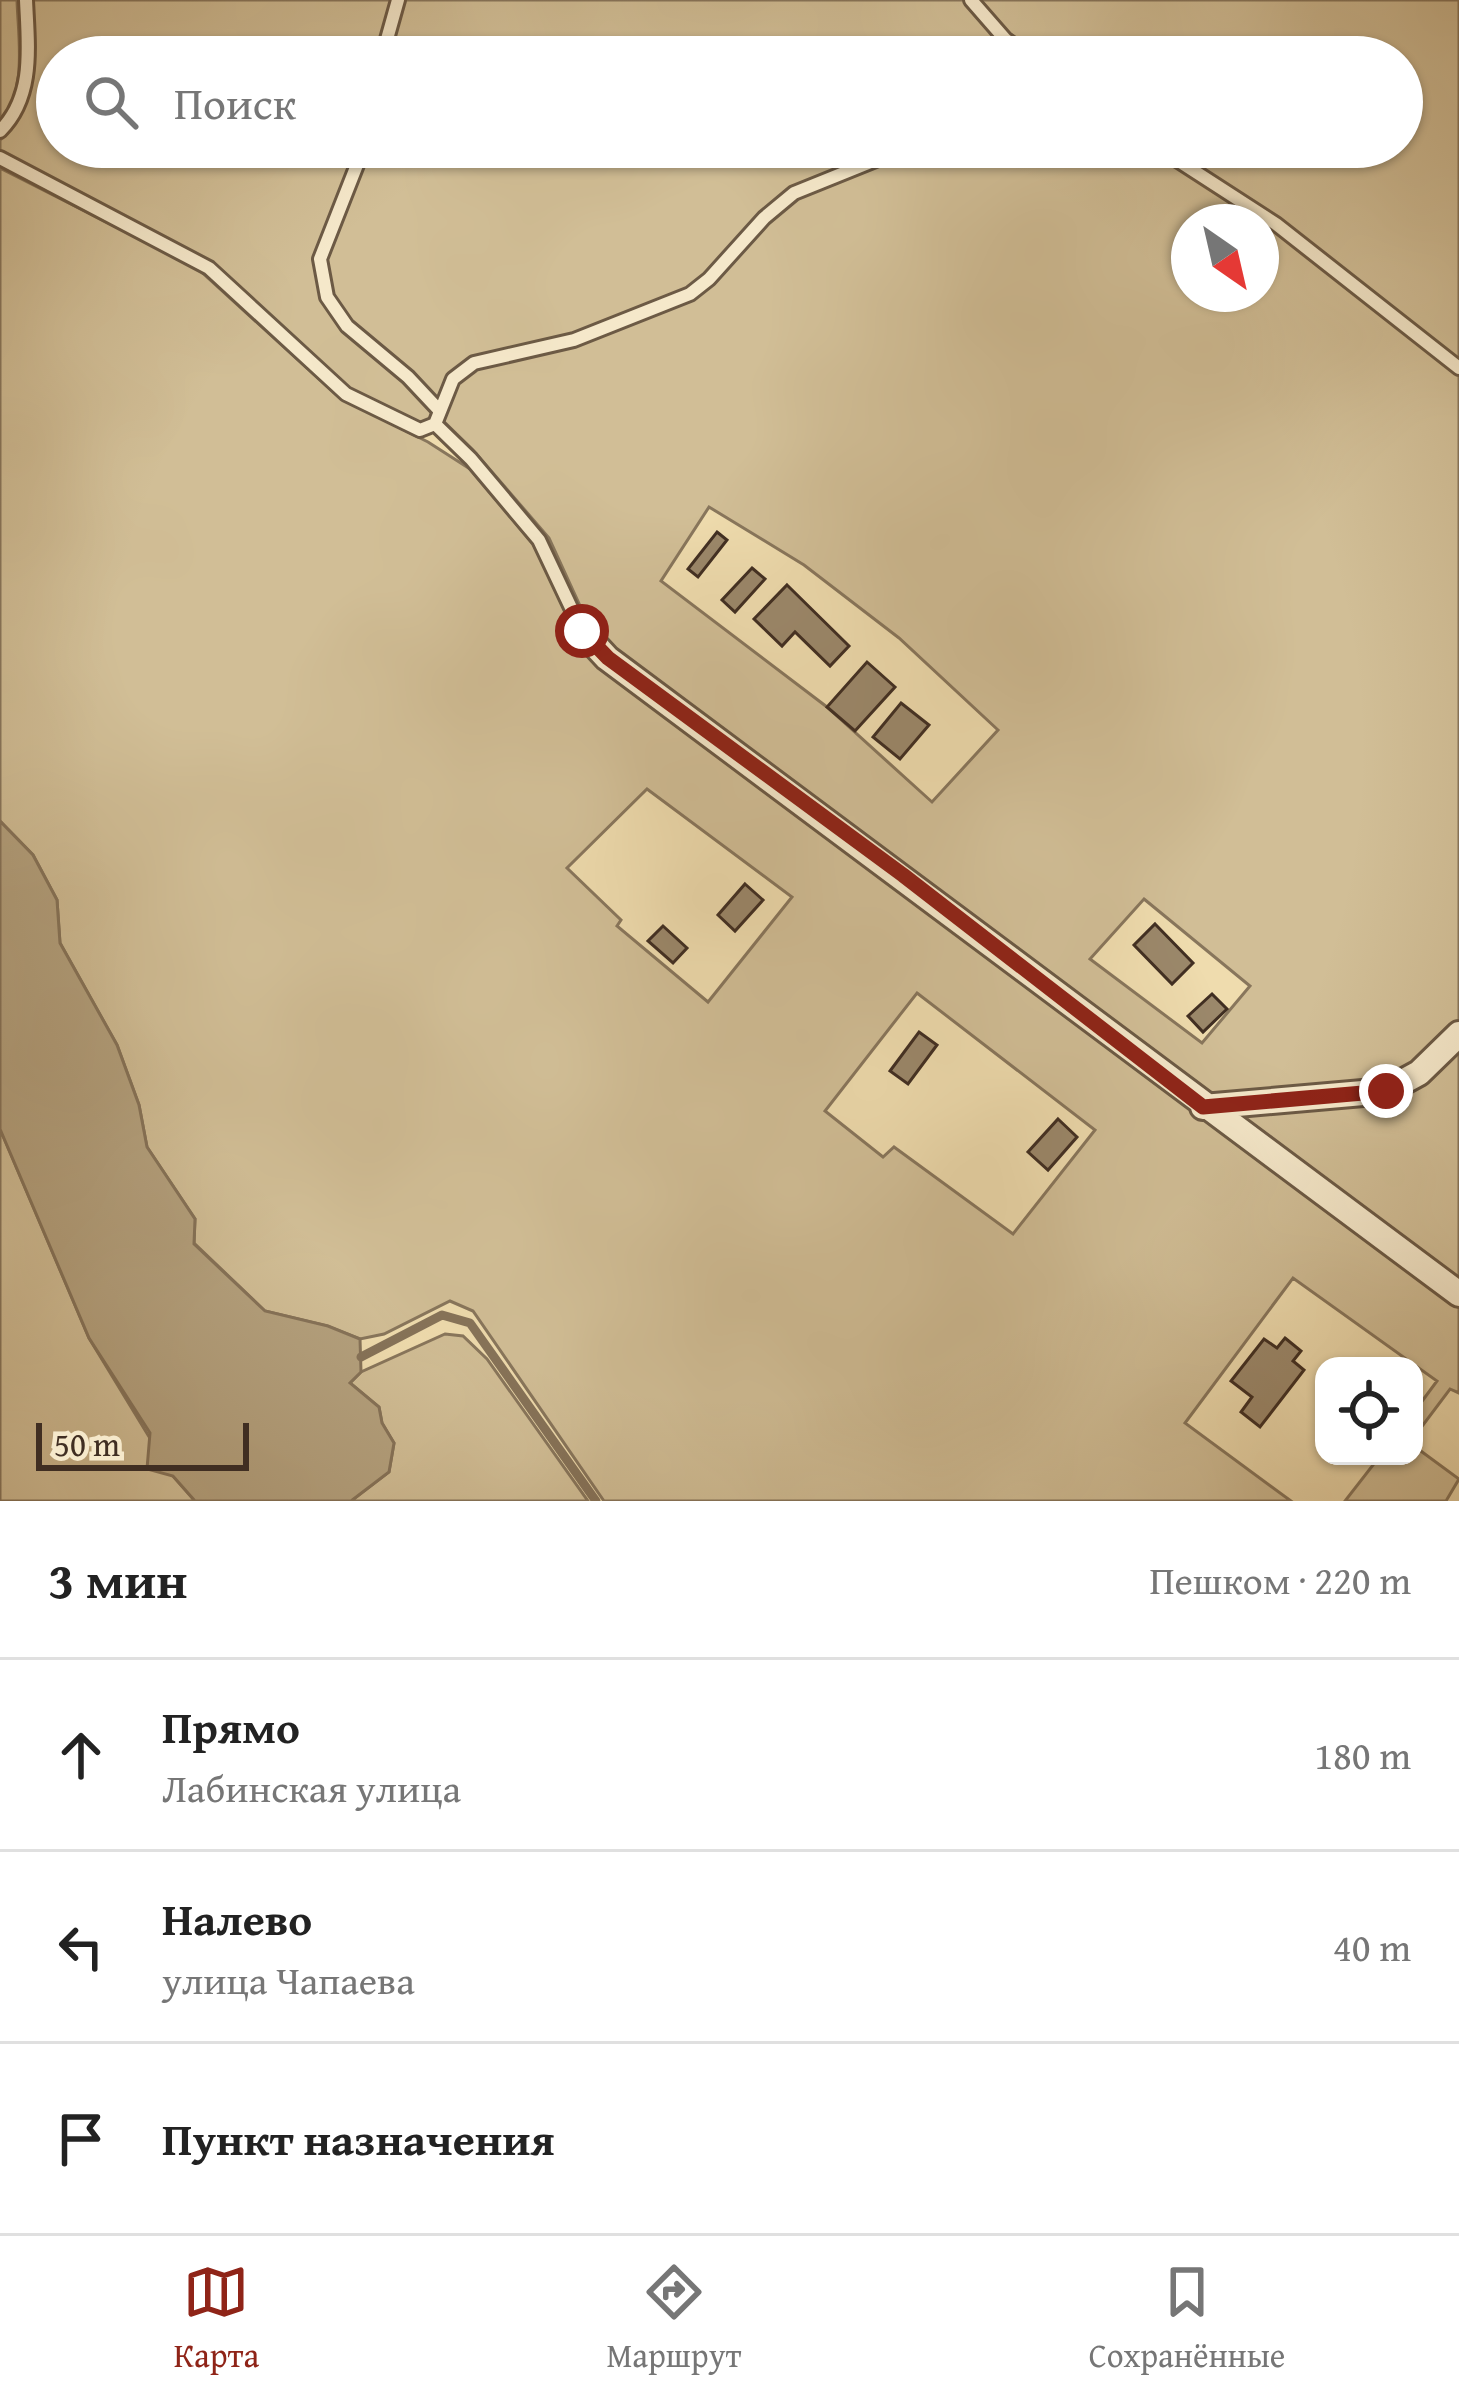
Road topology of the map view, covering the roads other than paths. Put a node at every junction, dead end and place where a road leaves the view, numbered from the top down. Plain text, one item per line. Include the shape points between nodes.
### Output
1 (26, 0) edge
2 (398, 0) edge
3 (971, 0) edge
4 (388, 36) edge
5 (1002, 36) edge
6 (0, 131) edge
7 (0, 158) edge
8 (356, 168) edge
9 (856, 168) edge
10 (1189, 168) edge
11 (1459, 368) edge
12 (437, 416) junction
13 (582, 631) joint
14 (1459, 1034) edge
15 (1203, 1107) junction
16 (1459, 1294) edge

1 - 6 lane via 29,66 17,115
2 - 4 lane
3 - 5 lane
7 - 12 lane via 209,268 346,394 421,430
8 - 12 lane via 320,259 327,297
9 - 12 lane via 794,193 690,294 574,340 474,364 453,379
10 - 11 lane via 1276,224
12 - 13 lane via 539,540
13 - 15 street
14 - 15 street via 1419,1073 1386,1091
15 - 16 street

